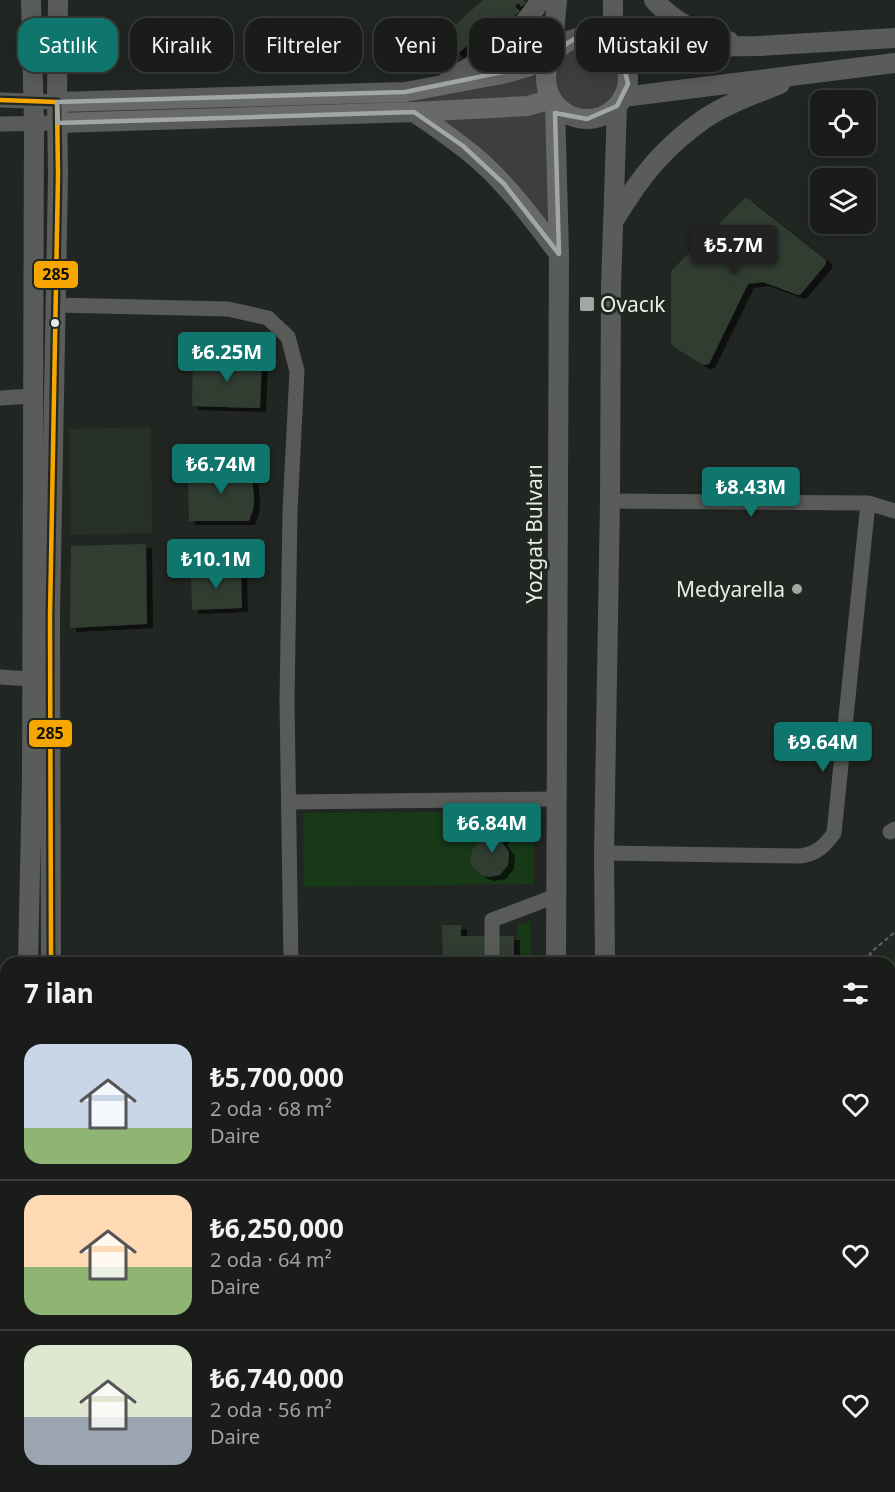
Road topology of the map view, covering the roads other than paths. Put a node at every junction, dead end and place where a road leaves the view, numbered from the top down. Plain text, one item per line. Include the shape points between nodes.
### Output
1 (31, 0) edge
2 (58, 0) edge
3 (541, 0) edge
4 (557, 0) edge
5 (613, 0) edge
6 (654, 0) edge
7 (555, 18) edge
8 (613, 18) edge
9 (895, 38) edge
10 (729, 46) edge
11 (758, 46) junction
12 (895, 63) edge
13 (509, 72) edge
14 (547, 72) edge
15 (627, 72) edge
16 (801, 75) junction
17 (405, 92) junction
18 (0, 100) edge
19 (33, 102) junction
20 (57, 102) junction
21 (553, 102) junction
22 (620, 102) junction
23 (414, 112) junction
24 (58, 123) junction
25 (0, 124) edge
26 (34, 124) junction
27 (613, 222) junction
28 (559, 254) junction
29 (55, 305) junction
30 (32, 396) junction
31 (0, 398) edge
32 (610, 501) junction
33 (868, 502) junction
34 (895, 512) edge
35 (0, 677) edge
36 (31, 679) junction
37 (556, 799) junction
38 (289, 802) junction
39 (604, 853) junction
40 (556, 896) junction
41 (28, 957) edge
42 (51, 957) edge
43 (291, 957) edge
44 (492, 957) edge
45 (556, 957) edge
46 (605, 957) edge

1 - 19 main road
2 - 20 main road
3 - 17 main road via 530,16 484,60
4 - 7 main road
5 - 8 main road
6 - 11 main road via 685,26 713,38
9 - 11 main road
10 - 11 main road
12 - 16 main road
13 - 17 main road
14 - 21 main road via 545,79
15 - 22 main road via 628,84
16 - 22 main road
16 - 27 main road via 705,118 661,154 636,184
17 - 20 main road
18 - 19 street
19 - 20 street
19 - 26 main road
20 - 24 main road
21 - 22 main road via 572,117 587,119 602,116
21 - 23 main road
21 - 28 main road, Yozgat Bulvarı
22 - 27 main road
23 - 24 main road
23 - 28 main road via 490,170
24 - 26 street
24 - 29 main road
25 - 26 street
26 - 30 main road
27 - 32 main road
28 - 37 main road, Yozgat Bulvarı
29 - 38 street via 228,309 268,318 288,337 297,370 290,511
29 - 42 main road via 50,616
30 - 31 street
30 - 36 main road
32 - 33 street
32 - 39 main road
33 - 34 street
33 - 39 street via 834,833 826,846 815,854 801,856
35 - 36 street
36 - 41 main road
37 - 38 street
37 - 40 main road, Yozgat Bulvarı
38 - 43 street
39 - 46 main road
40 - 44 street via 492,921
40 - 45 main road, Yozgat Bulvarı

